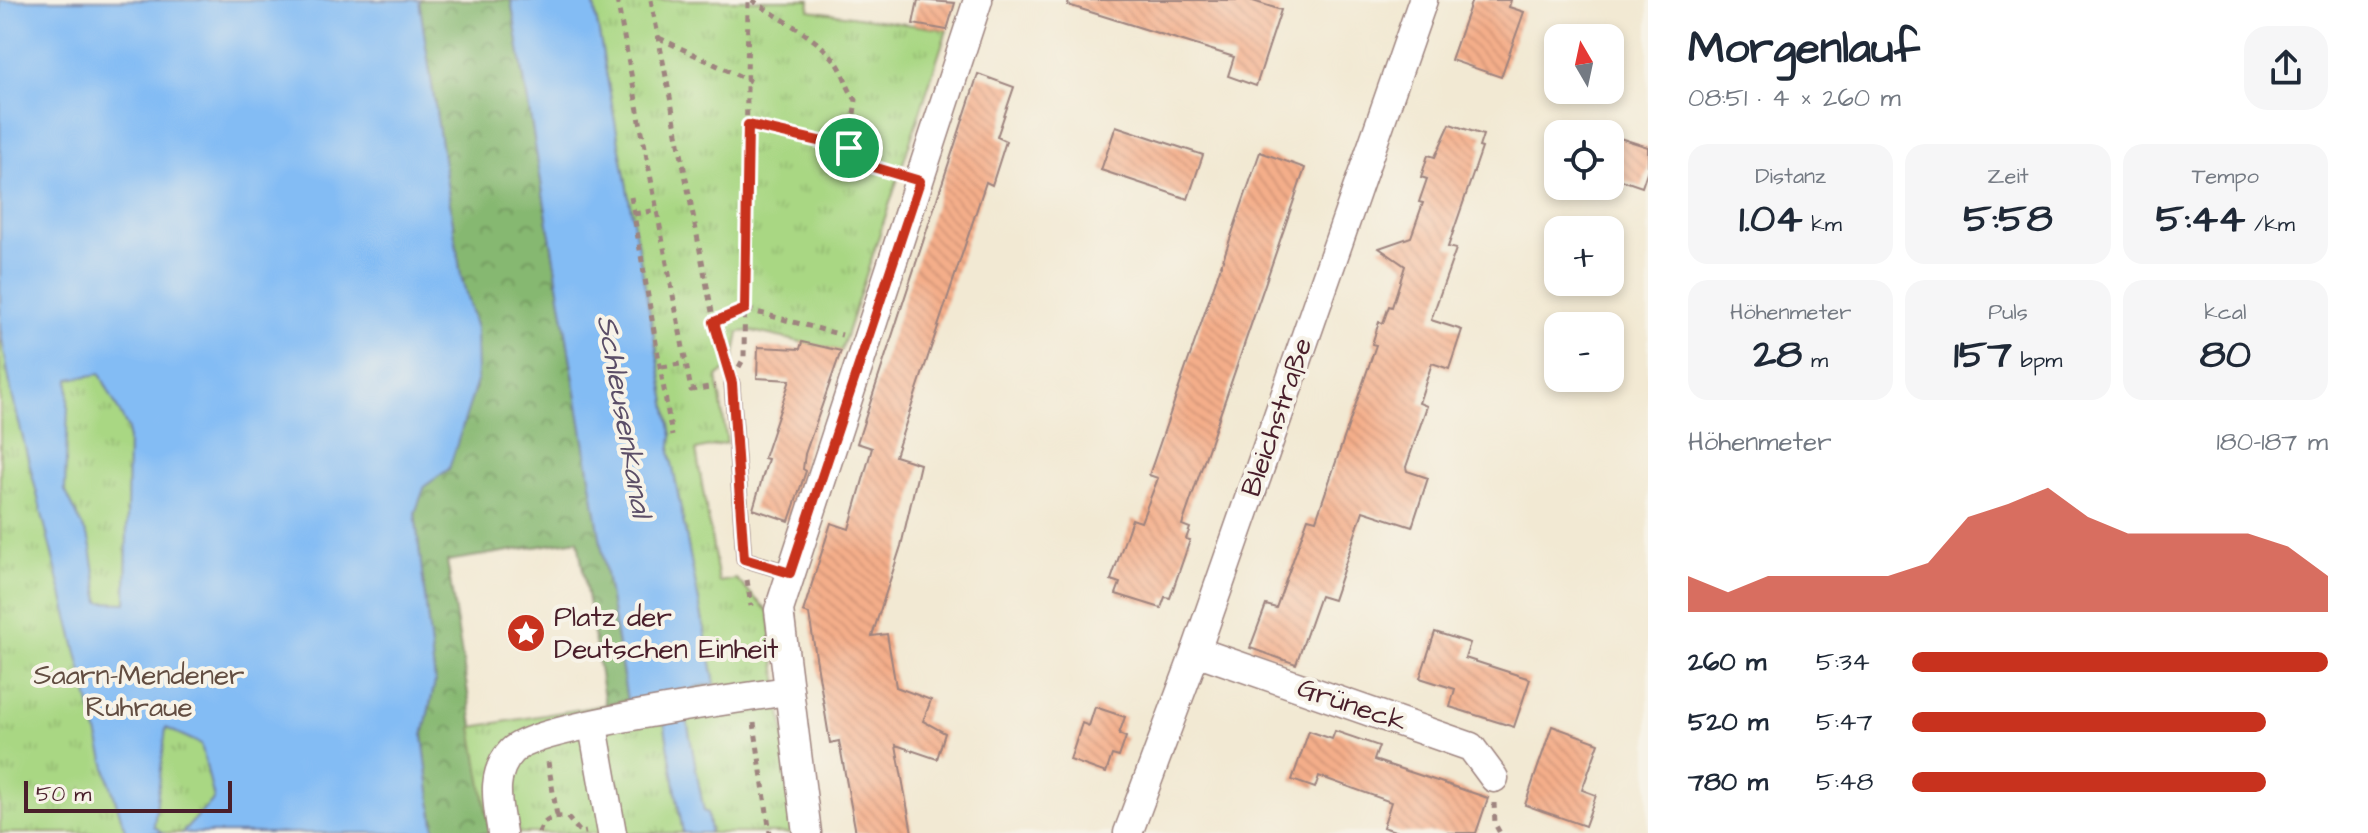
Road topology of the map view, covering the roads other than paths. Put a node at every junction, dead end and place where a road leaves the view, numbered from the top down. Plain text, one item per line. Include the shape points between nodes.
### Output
1 (978, 0) edge
2 (1423, 0) edge
3 (732, 383) road end
4 (790, 573) junction
5 (1196, 651) junction
6 (787, 691) junction
7 (593, 726) junction
8 (1494, 778) dead end
9 (502, 833) edge
10 (612, 833) edge
11 (807, 833) edge
12 (1128, 833) edge

1 - 4 street
2 - 5 street, Bleichstraße
3 - 4 lane via 744,559
4 - 6 street via 779,610
5 - 8 street, Grüneck via 1471,747
5 - 12 street, Bleichstraße
6 - 7 street
6 - 11 street
7 - 9 street via 525,745 500,770 495,790
7 - 10 street

